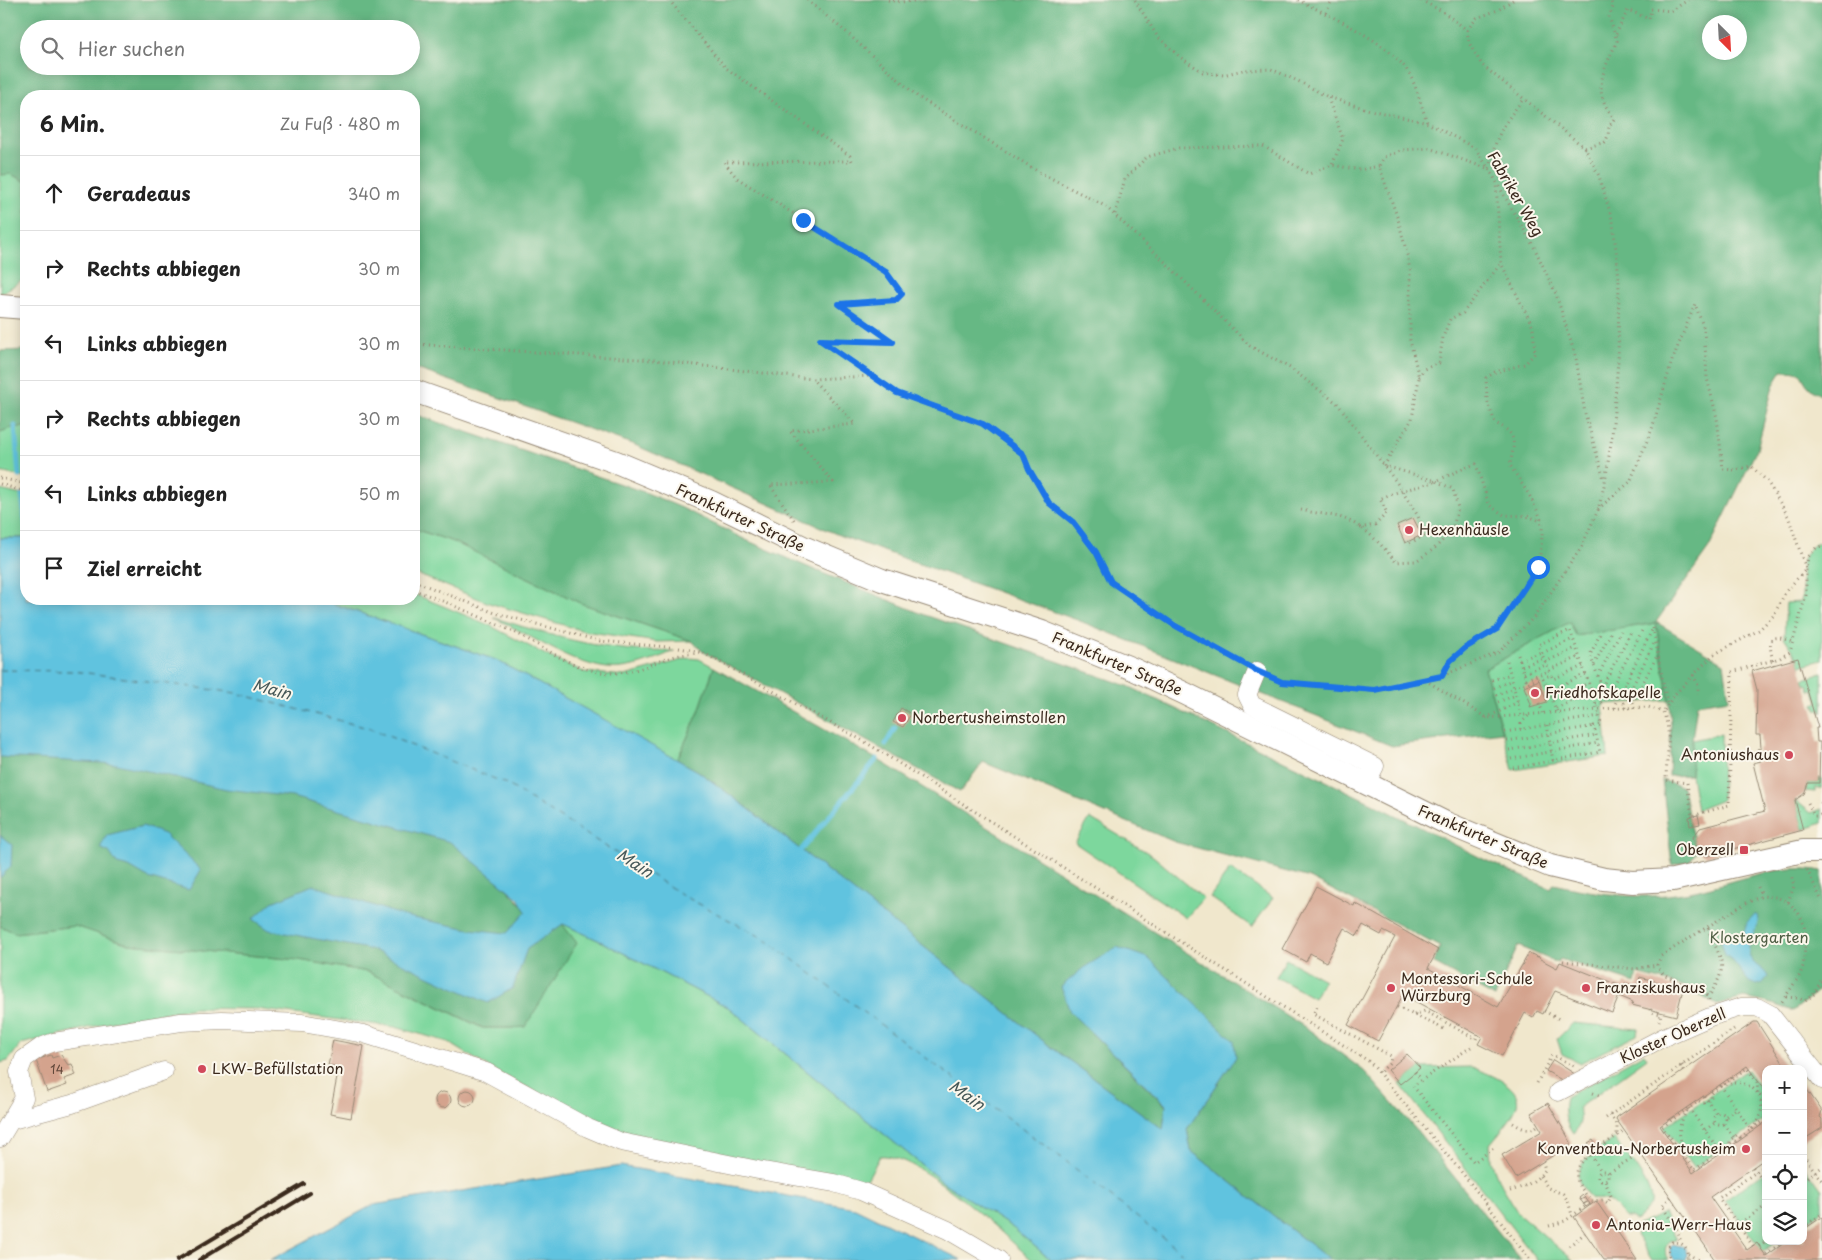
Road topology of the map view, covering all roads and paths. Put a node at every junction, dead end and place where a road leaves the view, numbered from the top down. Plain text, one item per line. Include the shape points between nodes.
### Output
1 (669, 0) edge
2 (807, 0) edge
3 (888, 0) edge
4 (926, 0) edge
5 (1134, 0) edge
6 (1298, 0) edge
7 (1332, 0) edge
8 (1420, 0) edge
9 (1512, 0) edge
10 (1610, 0) edge
11 (1688, 0) edge
12 (1326, 13) junction
13 (1466, 30) junction
14 (1616, 34) junction
15 (1328, 97) junction
16 (1524, 98) junction
17 (1428, 123) junction
18 (1585, 148) junction
19 (1332, 165) junction
20 (1379, 166) junction
21 (1489, 169) junction
22 (1495, 181) junction
23 (1115, 214) junction
24 (1501, 263) junction
25 (420, 344) edge
26 (871, 376) junction
27 (1419, 378) junction
28 (812, 379) junction
29 (420, 393) edge
30 (1384, 466) junction
31 (0, 478) edge
32 (1436, 481) junction
33 (1605, 482) junction
34 (20, 483) edge
35 (0, 484) edge
36 (20, 490) edge
37 (1401, 490) junction
38 (1301, 510) dead end
39 (1598, 510) junction
40 (1541, 521) junction
41 (799, 527) dead end
42 (1360, 528) junction
43 (1410, 543) dead end
44 (1822, 546) edge
45 (1806, 569) junction
46 (420, 583) edge
47 (420, 592) edge
48 (1643, 629) dead end
49 (1632, 630) dead end
50 (1621, 631) dead end
51 (1611, 632) dead end
52 (1600, 634) dead end
53 (1573, 639) junction
54 (1656, 641) junction
55 (1792, 642) junction
56 (1576, 648) junction
57 (702, 652) junction
58 (1541, 653) junction
59 (1658, 654) junction
60 (1518, 655) dead end
61 (1579, 657) junction
62 (1520, 660) junction
63 (1508, 661) dead end
64 (1545, 662) junction
65 (1774, 665) dead end
66 (1522, 666) junction
67 (1582, 666) junction
68 (1594, 666) junction
69 (1257, 671) junction
70 (1550, 672) junction
71 (1524, 673) junction
72 (1510, 674) junction
73 (1586, 674) junction
74 (1693, 675) junction
75 (1442, 676) junction
76 (1598, 676) junction
77 (1543, 678) junction
78 (1425, 680) junction
79 (1492, 680) dead end
80 (1512, 680) junction
81 (1527, 681) junction
82 (1589, 683) junction
83 (1514, 687) junction
84 (1602, 687) junction
85 (1494, 688) dead end
86 (1548, 690) junction
87 (1592, 692) junction
88 (1698, 694) dead end
89 (1496, 695) dead end
90 (1516, 695) junction
91 (1606, 698) junction
92 (1552, 699) junction
93 (1498, 702) dead end
94 (1518, 702) junction
95 (1539, 703) dead end
96 (1596, 704) junction
97 (1667, 704) junction
98 (1556, 708) junction
99 (1616, 708) junction
100 (1624, 708) junction
101 (1634, 708) junction
102 (1598, 709) junction
103 (1557, 712) junction
104 (1663, 712) junction
105 (1543, 714) junction
106 (1521, 715) junction
107 (1529, 715) junction
108 (1599, 716) junction
109 (1486, 718) junction
110 (1547, 725) junction
111 (1594, 726) junction
112 (1521, 729) junction
113 (1505, 732) dead end
114 (1548, 734) junction
115 (1596, 735) junction
116 (1507, 741) dead end
117 (1550, 743) junction
118 (1598, 743) junction
119 (1509, 750) dead end
120 (1551, 752) junction
121 (1511, 759) dead end
122 (1553, 761) junction
123 (1513, 768) dead end
124 (1366, 784) junction
125 (1808, 803) dead end
126 (1822, 814) edge
127 (1816, 854) edge
128 (1790, 870) dead end
129 (1758, 887) dead end
130 (1762, 896) junction
131 (1822, 901) edge
132 (1788, 902) junction
133 (1708, 928) junction
134 (1563, 961) dead end
135 (1657, 965) junction
136 (1822, 978) edge
137 (1708, 996) junction
138 (1786, 997) junction
139 (1782, 1002) dead end
140 (1317, 1007) dead end
141 (1397, 1007) dead end
142 (1650, 1009) dead end
143 (1762, 1010) junction
144 (1544, 1011) dead end
145 (1661, 1014) dead end
146 (1414, 1015) junction
147 (1710, 1017) junction
148 (1560, 1019) dead end
149 (1444, 1029) dead end
150 (1478, 1034) dead end
151 (1471, 1047) dead end
152 (1552, 1055) dead end
153 (1681, 1066) junction
154 (1684, 1070) dead end
155 (164, 1071) dead end
156 (1416, 1072) dead end
157 (1379, 1073) junction
158 (1421, 1079) junction
159 (1822, 1080) edge
160 (1537, 1083) dead end
161 (1720, 1086) junction
162 (1762, 1091) edge
163 (1558, 1092) dead end
164 (1593, 1093) dead end
165 (1758, 1094) junction
166 (1601, 1096) dead end
167 (1704, 1096) dead end
168 (1762, 1096) edge
169 (1707, 1101) junction
170 (1689, 1108) junction
171 (1736, 1108) junction
172 (1717, 1114) junction
173 (1610, 1115) junction
174 (1726, 1116) junction
175 (1606, 1118) dead end
176 (12, 1120) junction
177 (1715, 1123) junction
178 (1762, 1123) edge
179 (1513, 1124) dead end
180 (1724, 1124) junction
181 (1538, 1125) dead end
182 (1624, 1130) dead end
183 (1705, 1130) junction
184 (1752, 1130) junction
185 (1617, 1137) junction
186 (1734, 1137) junction
187 (1742, 1137) junction
188 (0, 1138) edge
189 (1674, 1142) junction
190 (1730, 1145) junction
191 (1684, 1146) junction
192 (1494, 1148) dead end
193 (1720, 1152) junction
194 (1591, 1155) junction
195 (1683, 1155) junction
196 (1632, 1158) dead end
197 (1807, 1161) edge
198 (1543, 1162) dead end
199 (1753, 1167) dead end
200 (1822, 1167) edge
201 (1762, 1168) edge
202 (1601, 1171) junction
203 (1756, 1172) junction
204 (1815, 1172) junction
205 (1608, 1173) junction
206 (1540, 1176) junction
207 (1807, 1177) edge
208 (1762, 1180) edge
209 (1605, 1181) junction
210 (1822, 1181) edge
211 (1510, 1192) dead end
212 (1671, 1197) dead end
213 (1594, 1202) junction
214 (1762, 1208) edge
215 (1822, 1214) edge
216 (1572, 1215) junction
217 (1737, 1224) junction
218 (1807, 1224) edge
219 (1549, 1226) dead end
220 (1732, 1228) dead end
221 (1585, 1233) dead end
222 (1681, 1243) junction
223 (1762, 1244) edge
224 (1778, 1245) edge
225 (1570, 1246) dead end
226 (1753, 1246) dead end
227 (1759, 1246) dead end
228 (1688, 1254) junction
229 (1766, 1254) dead end
230 (999, 1260) edge
231 (1530, 1260) edge
232 (1670, 1260) edge
233 (1687, 1260) edge
234 (1698, 1260) edge

1 - 26 path via 726,68 850,156 852,161 847,162 724,162 737,178 886,272 902,294 896,300 839,304 893,342 820,340
2 - 23 path via 918,97 1039,172
3 - 4 path
5 - 15 path, Fabriker Weg via 1157,36 1203,72 1223,75 1271,68
6 - 12 path
7 - 12 path
8 - 13 path via 1442,11
9 - 13 path via 1477,18
10 - 14 path via 1613,7 1609,17
11 - 14 path via 1670,11 1651,10 1648,19 1628,10
12 - 17 path via 1368,38 1404,66
13 - 16 path via 1468,43 1482,65
14 - 18 path via 1617,41 1604,70 1600,91 1614,119 1605,142
15 - 17 path, Fabriker Weg
15 - 19 path via 1343,139
16 - 18 path
16 - 21 path via 1504,124 1494,144
17 - 21 path, Fabriker Weg via 1475,148
18 - 33 path via 1600,176 1613,222 1619,278 1618,361
19 - 20 path via 1360,170
19 - 23 path via 1309,174 1263,146 1179,148 1147,157 1125,179
20 - 21 path via 1384,157 1403,150 1429,148
20 - 27 path via 1407,254 1410,340
21 - 22 path, Fabriker Weg
22 - 24 path
22 - 33 path, Fabriker Weg via 1534,247 1556,294 1576,358 1585,414
23 - 30 path via 1250,346 1290,368 1337,403
24 - 27 path via 1462,313 1450,319 1439,363 1424,369
24 - 40 path via 1533,327 1535,353 1525,364 1495,372 1486,378 1487,400 1495,423 1508,429 1514,442 1510,465
25 - 28 path via 654,360
26 - 28 path
26 - 69 path via 897,393 983,424 1023,454 1049,503 1073,522 1096,552 1111,582 1174,625
27 - 30 path via 1412,419
28 - 41 path via 855,424 790,431 833,482 770,484
29 - 124 main road, Frankfurter Straße via 616,462 882,580 1042,632 1124,665
30 - 32 path
30 - 37 path
31 - 34 path
32 - 37 path
32 - 40 path via 1476,464 1489,504 1504,515 1527,516
32 - 42 path via 1453,489 1458,508 1452,531 1416,561 1396,562 1381,544
33 - 39 path
35 - 36 path
37 - 42 path via 1380,500 1387,513 1376,524
37 - 43 path via 1424,531 1424,536
38 - 42 path via 1340,517
39 - 45 path via 1630,482 1695,304 1704,329 1707,378 1717,418 1723,469 1751,466 1766,481 1788,516
39 - 75 path via 1581,548 1534,617 1500,652
40 - 75 path via 1538,567 1497,629 1465,648 1450,661
44 - 45 path via 1808,557
45 - 55 path via 1806,595
45 - 74 path via 1786,591 1774,615 1760,630 1713,655
46 - 57 path via 495,613 600,641
47 - 57 path via 514,632 587,669 617,673 674,656
48 - 91 path
49 - 84 path
50 - 76 path
51 - 68 path
52 - 68 path via 1590,655
53 - 56 path
53 - 58 path
53 - 58 path via 1570,630 1538,645
54 - 59 path
54 - 99 path via 1653,628 1615,704
54 - 100 path
55 - 65 path via 1773,639 1769,648
55 - 104 path via 1790,652 1780,658 1732,672 1729,805 1692,816 1687,783 1666,780 1669,738
56 - 61 path
56 - 64 path
57 - 157 path via 867,743 1370,1062
58 - 62 path
58 - 64 path
59 - 97 path
59 - 101 path via 1633,702
60 - 62 path
61 - 67 path
61 - 70 path
62 - 66 path
63 - 72 path
64 - 66 path
64 - 70 path
64 - 71 path
66 - 71 path
67 - 70 path via 1552,679
67 - 73 path
68 - 76 path
69 - 78 path via 1282,682 1374,690
69 - 124 street via 1247,695 1252,705 1374,766
70 - 77 path
70 - 81 path
71 - 81 path
72 - 79 path
72 - 80 path
73 - 82 path
73 - 86 path
74 - 88 path
74 - 97 path
75 - 78 path
76 - 84 path
77 - 81 path
77 - 86 path
78 - 109 path
80 - 83 path
80 - 85 path
81 - 83 path
82 - 87 path
82 - 92 path
83 - 89 path
83 - 90 path
84 - 91 path
86 - 92 path
87 - 96 path
87 - 98 path
90 - 93 path
90 - 94 path
91 - 96 path
92 - 98 path
94 - 106 path
94 - 109 path
95 - 105 path
96 - 102 path
97 - 104 path
98 - 103 path
99 - 100 path
99 - 102 path
100 - 101 path
101 - 104 path via 1648,707
102 - 103 path
102 - 108 path
103 - 105 path
105 - 107 path
106 - 107 path
106 - 109 path
107 - 112 path via 1521,723
108 - 110 path
108 - 111 path via 1601,725
110 - 112 path
110 - 114 path
111 - 114 path
111 - 115 path
112 - 113 path
114 - 116 path
114 - 117 path
115 - 117 path
115 - 118 path
117 - 119 path
117 - 120 path
118 - 120 path
118 - 122 path via 1600,752
120 - 121 path
120 - 122 path
122 - 123 path
124 - 127 main road, Frankfurter Straße via 1498,846 1550,866 1604,879 1633,882 1674,880 1739,864
125 - 126 path via 1814,816
127 - 131 path
128 - 132 path via 1794,886
129 - 130 path
130 - 132 path
130 - 133 path
132 - 138 path via 1798,912 1806,938 1800,975
133 - 135 path via 1661,956
133 - 137 path via 1722,960 1722,971
134 - 135 path via 1636,969
135 - 137 path via 1663,974
136 - 138 path via 1814,994 1805,1001
137 - 147 path
138 - 139 path
140 - 157 path via 1314,1014 1391,1056 1390,1063
141 - 146 path
142 - 145 path
143 - 147 street, Kloster Oberzell via 1741,1007
143 - 153 path
143 - 159 street via 1770,1014
144 - 148 path
146 - 149 path
146 - 150 path via 1425,1011 1476,1039
147 - 163 street, Kloster Oberzell
151 - 158 path
152 - 160 path
153 - 154 path
153 - 173 path
155 - 176 street via 72,1104
156 - 158 path
157 - 231 path
158 - 192 path via 1413,1086 1474,1162
161 - 165 path via 1741,1083
161 - 165 path via 1747,1068 1757,1082
161 - 169 path
161 - 171 path
162 - 165 path
164 - 166 path
165 - 168 path
165 - 184 path via 1761,1117
167 - 169 path
169 - 170 path via 1699,1101
169 - 172 path
170 - 183 path
170 - 189 path via 1662,1127
170 - 191 path via 1679,1126
171 - 174 path
171 - 184 path
172 - 174 path
172 - 177 path
173 - 175 path
173 - 185 path via 1617,1124
174 - 180 path
176 - 188 street
176 - 230 street via 24,1098 19,1072 24,1059 54,1042 181,1022 302,1023 373,1036 486,1072 588,1128 621,1142 861,1191 948,1230
177 - 180 path
177 - 183 path
178 - 184 path
179 - 181 path via 1525,1130
180 - 186 path
182 - 185 path
183 - 193 path
184 - 187 path
185 - 194 path
186 - 187 path
186 - 190 path
187 - 190 path
189 - 191 path
189 - 195 path
190 - 193 path
191 - 193 path via 1697,1155
191 - 195 path
193 - 195 path via 1694,1171
194 - 202 path
194 - 213 path via 1578,1165 1576,1178 1578,1185
196 - 205 path
197 - 204 path
198 - 206 path via 1544,1170
199 - 203 path
200 - 204 path
201 - 203 path
202 - 205 path
202 - 209 path via 1598,1178
203 - 208 path
203 - 217 path via 1719,1198
204 - 207 path
204 - 210 path
205 - 209 path
206 - 211 path
206 - 216 path via 1548,1188 1563,1194
209 - 213 path via 1611,1196 1608,1203 1603,1200
212 - 222 path via 1662,1206 1678,1231
213 - 216 path via 1588,1205 1583,1197 1581,1199 1586,1206
214 - 217 path
215 - 218 path
216 - 219 path
217 - 220 path
217 - 226 path
221 - 225 path
222 - 228 path
222 - 232 path via 1670,1244
223 - 227 path
224 - 229 path
228 - 233 path
228 - 234 path

